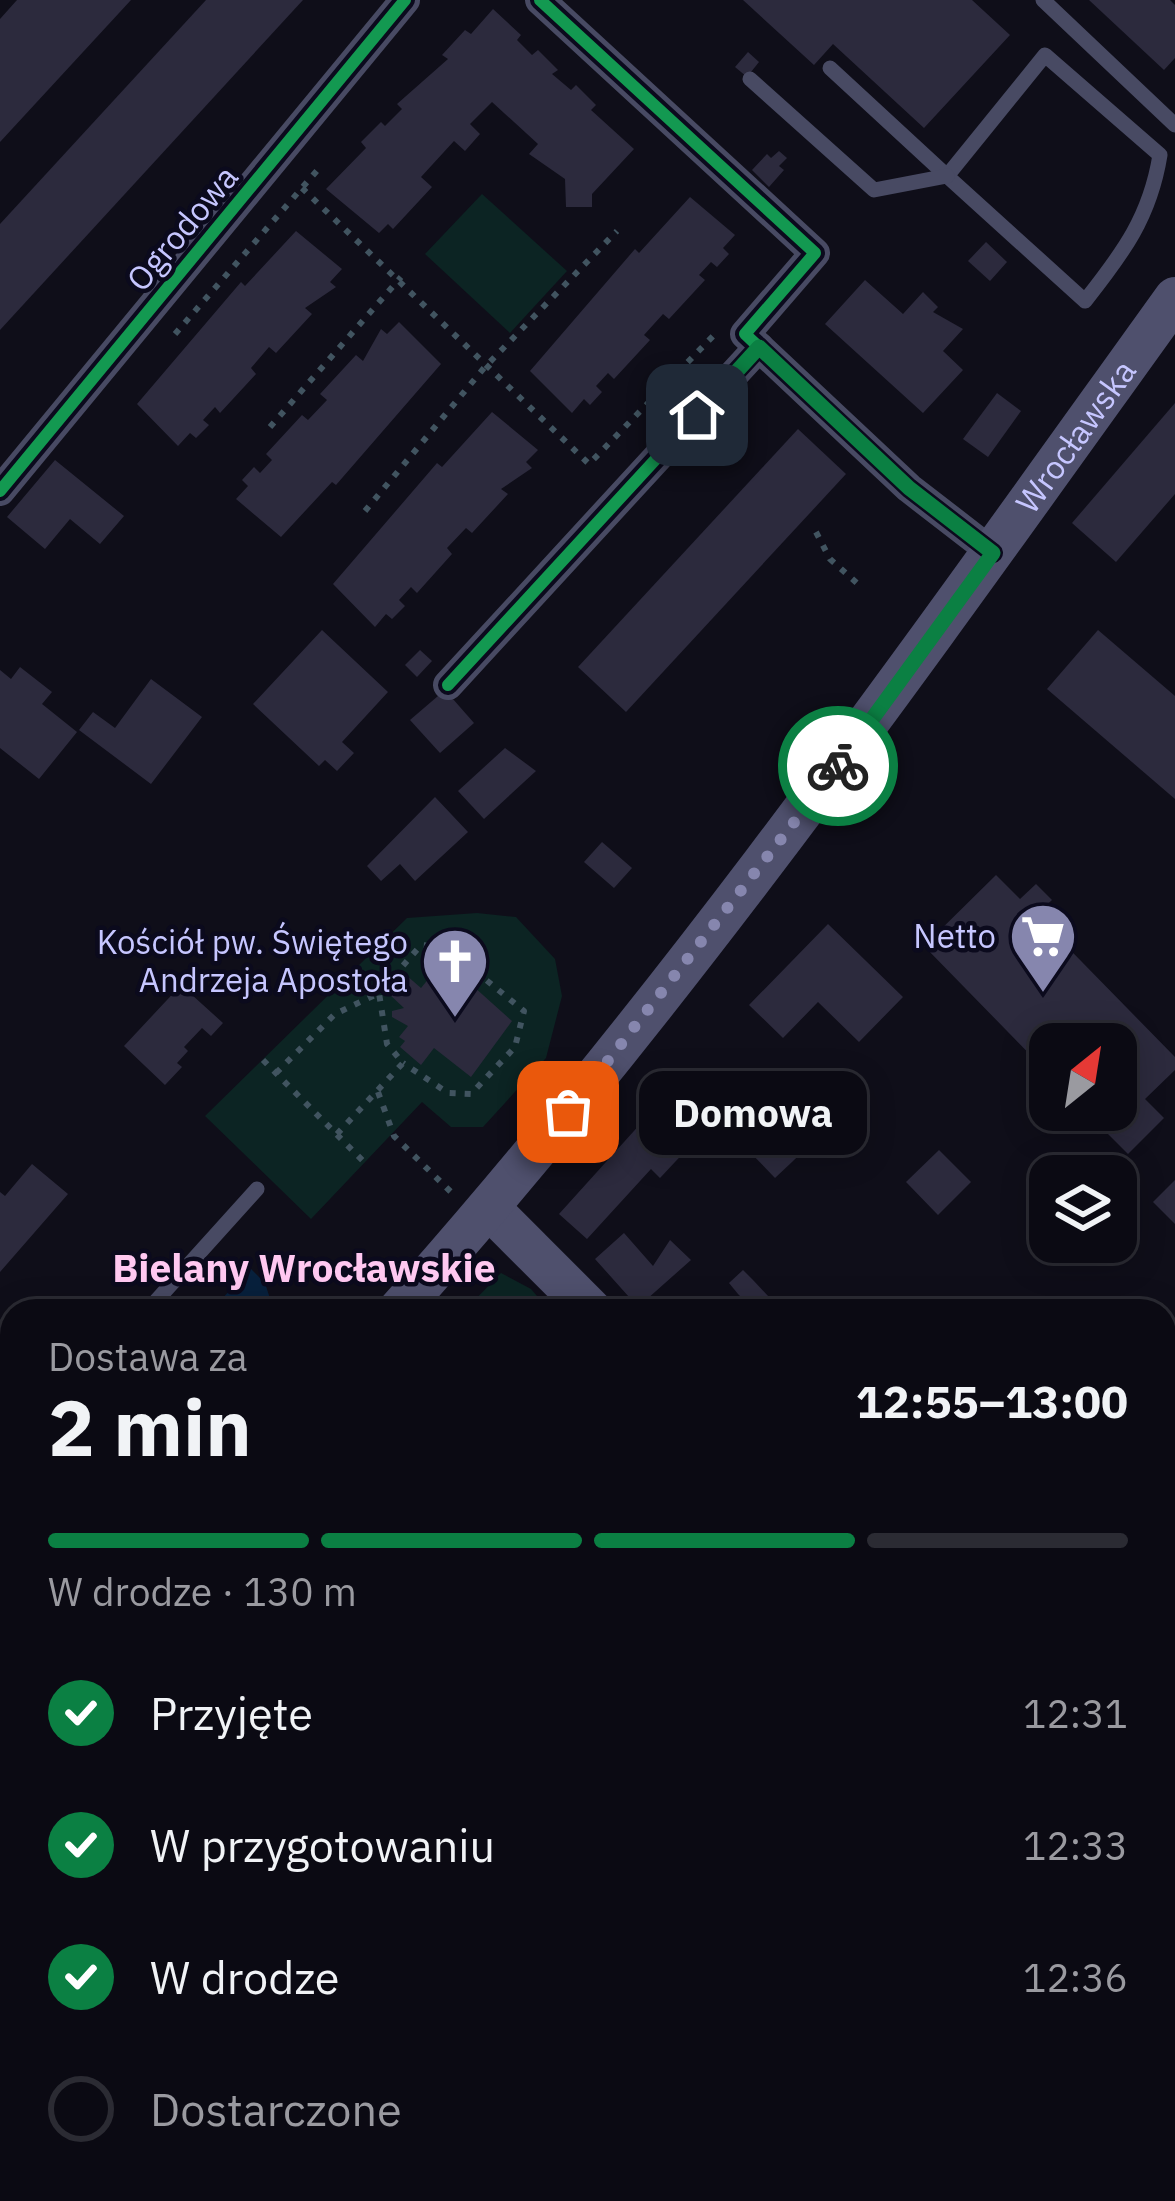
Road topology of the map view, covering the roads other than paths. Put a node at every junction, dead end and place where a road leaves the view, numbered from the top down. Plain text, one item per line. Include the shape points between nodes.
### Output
1 (405, 0) edge
2 (540, 0) edge
3 (1043, 0) edge
4 (830, 68) dead end
5 (750, 79) dead end
6 (1175, 125) edge
7 (1167, 154) edge
8 (947, 176) junction
9 (1175, 298) edge
10 (752, 340) junction
11 (0, 491) edge
12 (993, 553) junction
13 (448, 685) dead end
14 (257, 1189) dead end
15 (473, 1202) junction
16 (158, 1299) edge
17 (406, 1299) edge
18 (579, 1299) edge

1 - 11 street, Ogrodowa
2 - 10 street via 814,253
3 - 6 lane
4 - 8 lane
5 - 8 lane via 874,190
7 - 8 lane via 1045,55
7 - 8 lane via 1136,237 1085,302
9 - 12 main road, Wrocławska
10 - 12 street via 909,488
10 - 13 street
12 - 15 main road, Wrocławska via 660,999
14 - 16 lane
15 - 17 main road, Wrocławska
15 - 18 main road

